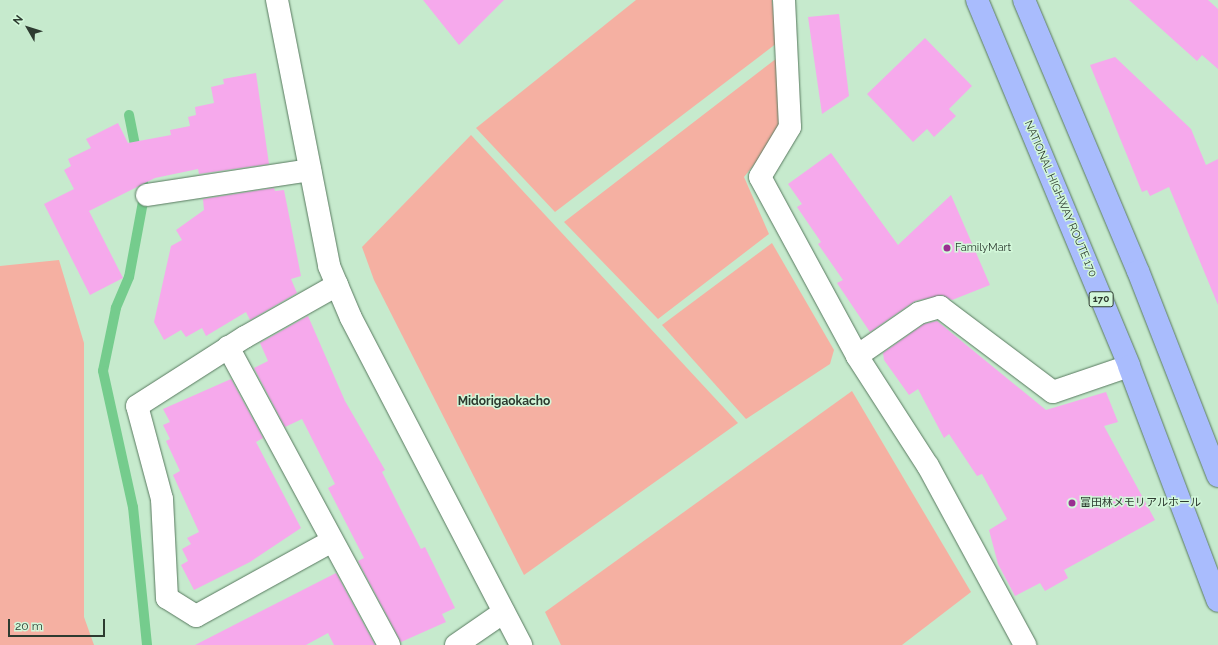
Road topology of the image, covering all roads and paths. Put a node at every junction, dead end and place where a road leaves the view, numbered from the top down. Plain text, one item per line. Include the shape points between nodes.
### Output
1 (277, 0) edge
2 (784, 0) edge
3 (977, 0) edge
4 (1024, 0) edge
5 (310, 170) junction
6 (147, 195) dead end
7 (337, 285) junction
8 (228, 347) junction
9 (856, 356) junction
10 (1129, 366) junction
11 (1218, 476) edge
12 (332, 541) junction
13 (1218, 601) edge
14 (504, 612) junction
15 (389, 645) edge
16 (456, 645) edge
17 (522, 645) edge
18 (1025, 645) edge

1 - 5 street
2 - 9 street via 790,126 760,177
3 - 10 highway, NATIONAL HIGHWAY ROUTE 170 / 170
4 - 11 highway via 1138,271
5 - 6 street
5 - 7 street via 329,266
7 - 8 street
7 - 14 street
8 - 12 street
8 - 12 street via 137,406 162,499 167,598 196,616
9 - 10 street via 919,313 940,307 1053,392
9 - 18 street via 928,466
10 - 13 highway, NATIONAL HIGHWAY ROUTE 170 / 170
12 - 15 street
14 - 16 street
14 - 17 street

